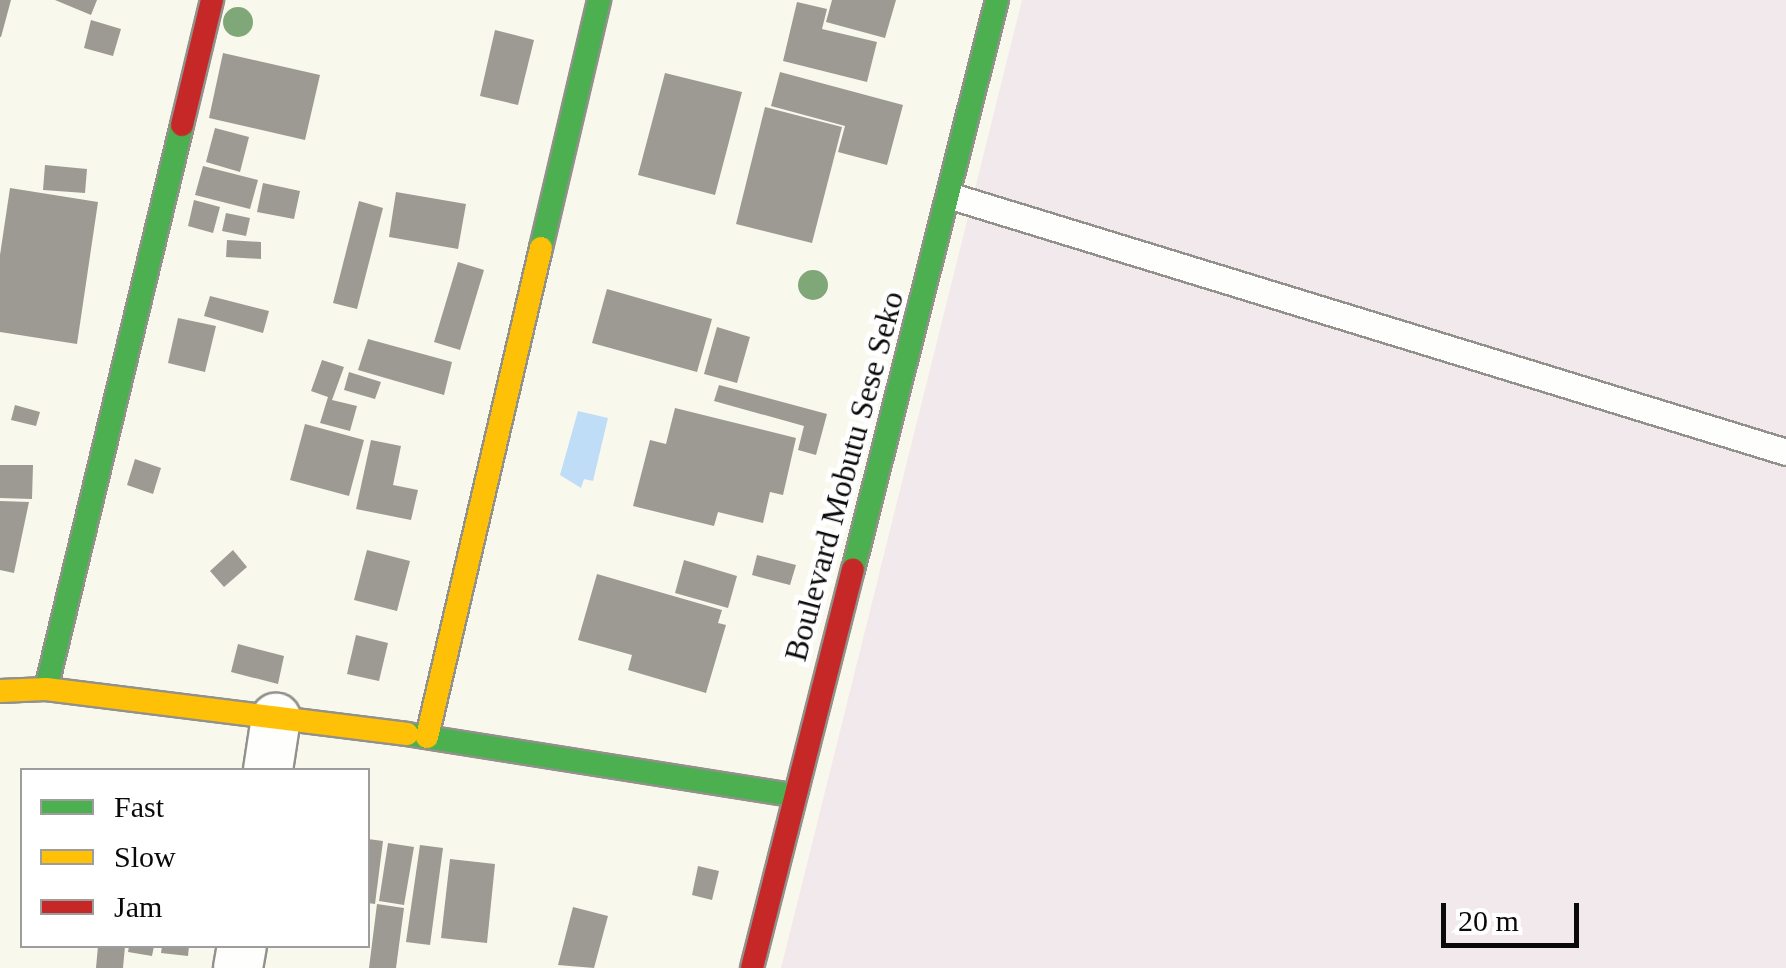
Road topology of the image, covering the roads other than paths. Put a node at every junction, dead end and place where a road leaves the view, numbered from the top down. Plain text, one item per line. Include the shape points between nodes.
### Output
1 (212, 0) edge
2 (598, 0) edge
3 (997, 0) edge
4 (951, 196) junction
5 (1786, 452) edge
6 (46, 689) junction
7 (0, 691) edge
8 (276, 718) junction
9 (426, 736) junction
10 (268, 768) edge
11 (794, 795) junction
12 (752, 968) edge

1 - 6 street
2 - 9 street
3 - 4 street, Boulevard Mobutu Sese Seko
4 - 5 lane
4 - 11 street, Boulevard Mobutu Sese Seko
6 - 7 street
6 - 8 street
8 - 9 street
8 - 10 street
9 - 11 street
11 - 12 street, Boulevard Mobutu Sese Seko

